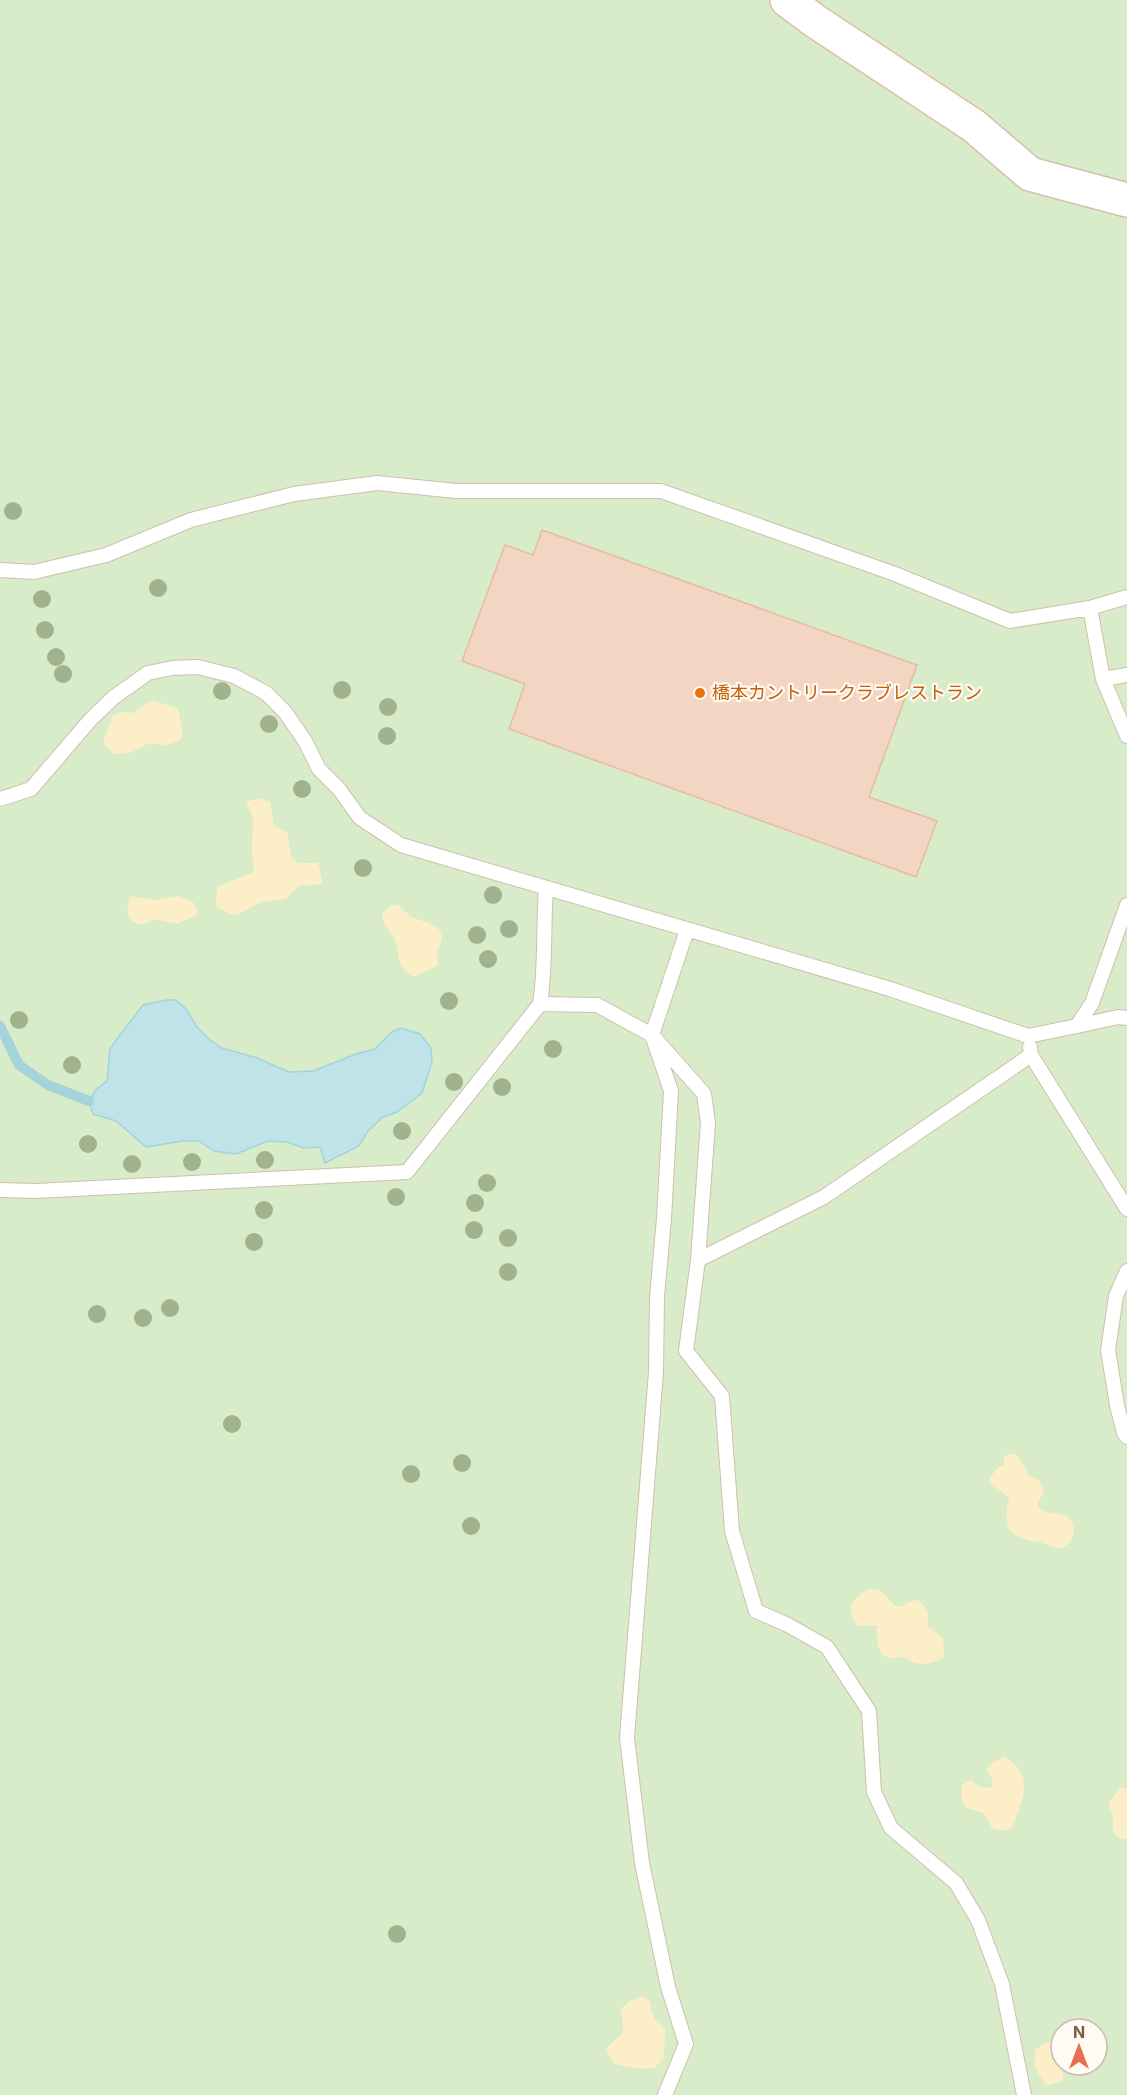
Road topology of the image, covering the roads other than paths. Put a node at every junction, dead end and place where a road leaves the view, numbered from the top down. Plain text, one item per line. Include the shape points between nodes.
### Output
1 (787, 0) edge
2 (1127, 200) edge
3 (0, 570) edge
4 (1127, 597) edge
5 (1090, 608) junction
6 (1127, 675) edge
7 (1103, 679) junction
8 (1127, 736) edge
9 (0, 799) edge
10 (546, 889) junction
11 (1127, 905) edge
12 (687, 930) junction
13 (540, 1004) junction
14 (1127, 1018) edge
15 (1077, 1026) junction
16 (652, 1035) junction
17 (1028, 1036) junction
18 (1031, 1055) junction
19 (0, 1190) edge
20 (1127, 1209) edge
21 (698, 1260) junction
22 (1127, 1271) edge
23 (1127, 1437) edge
24 (665, 2095) edge
25 (1024, 2095) edge

1 - 2 street via 974,126 1030,174
3 - 5 lane via 34,573 106,555 191,520 294,494 377,483 456,491 661,491 895,574 1010,621
4 - 5 lane
5 - 7 lane
6 - 7 lane
7 - 8 lane
9 - 10 lane via 32,789 91,719 148,673 198,667 234,676 266,693 285,712 319,769 360,818 401,845
10 - 12 lane
10 - 13 lane via 545,974
11 - 15 lane via 1092,1003
12 - 16 lane
12 - 17 lane via 890,989
13 - 16 lane via 597,1005
13 - 19 lane via 407,1172
14 - 15 lane
15 - 17 lane
16 - 21 lane via 704,1094 708,1123
16 - 24 lane via 671,1091 656,1371 627,1738 642,1863 668,1988 686,2044
17 - 18 lane
18 - 20 lane
18 - 21 lane via 824,1197
21 - 25 lane via 686,1351 722,1396 732,1531 756,1611 827,1647 869,1711 874,1792 891,1828 956,1883 978,1920 1002,1984
22 - 23 lane via 1116,1296 1108,1350 1117,1406

